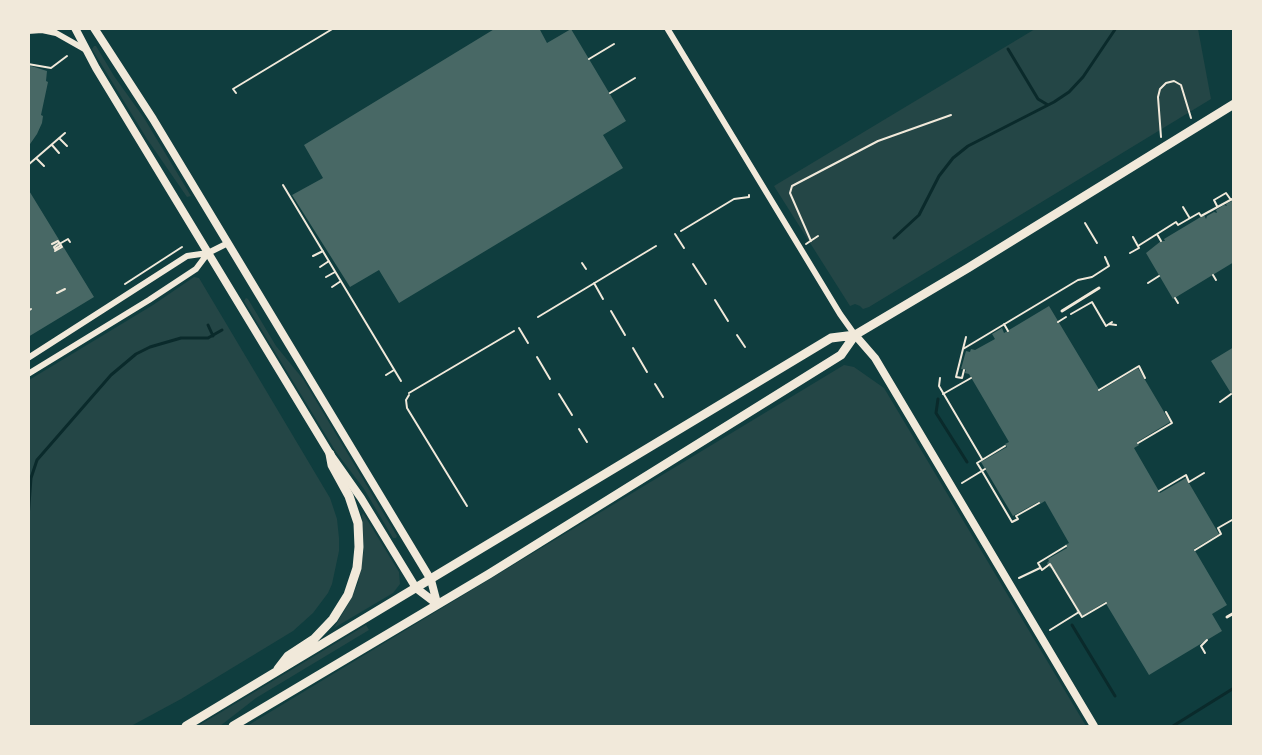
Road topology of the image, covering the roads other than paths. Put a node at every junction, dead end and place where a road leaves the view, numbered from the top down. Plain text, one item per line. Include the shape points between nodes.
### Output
1 (75, 28) edge
2 (94, 28) edge
3 (667, 28) edge
4 (28, 31) edge
5 (87, 51) junction
6 (1233, 104) edge
7 (228, 243) junction
8 (208, 253) junction
9 (1099, 288) dead end
10 (1062, 311) dead end
11 (855, 335) junction
12 (28, 358) edge
13 (28, 374) edge
14 (330, 454) junction
15 (431, 580) junction
16 (416, 588) junction
17 (437, 604) junction
18 (1233, 614) edge
19 (1227, 617) dead end
20 (275, 673) junction
21 (186, 726) edge
22 (233, 726) edge
23 (1094, 726) edge

1 - 5 street
2 - 7 street
3 - 11 street
4 - 5 street via 56,33
5 - 8 street
6 - 11 main road
7 - 8 street
7 - 15 street
8 - 12 street via 187,256
8 - 13 street via 196,270
8 - 14 street
9 - 10 lane
11 - 15 main road via 831,338
11 - 17 main road via 841,356
11 - 23 street via 881,369
14 - 16 street
14 - 20 main road via 358,523 357,568 348,595 333,619 318,636 288,656
15 - 16 main road
15 - 17 street
16 - 17 street
16 - 20 main road
17 - 22 main road
18 - 19 lane
20 - 21 main road

